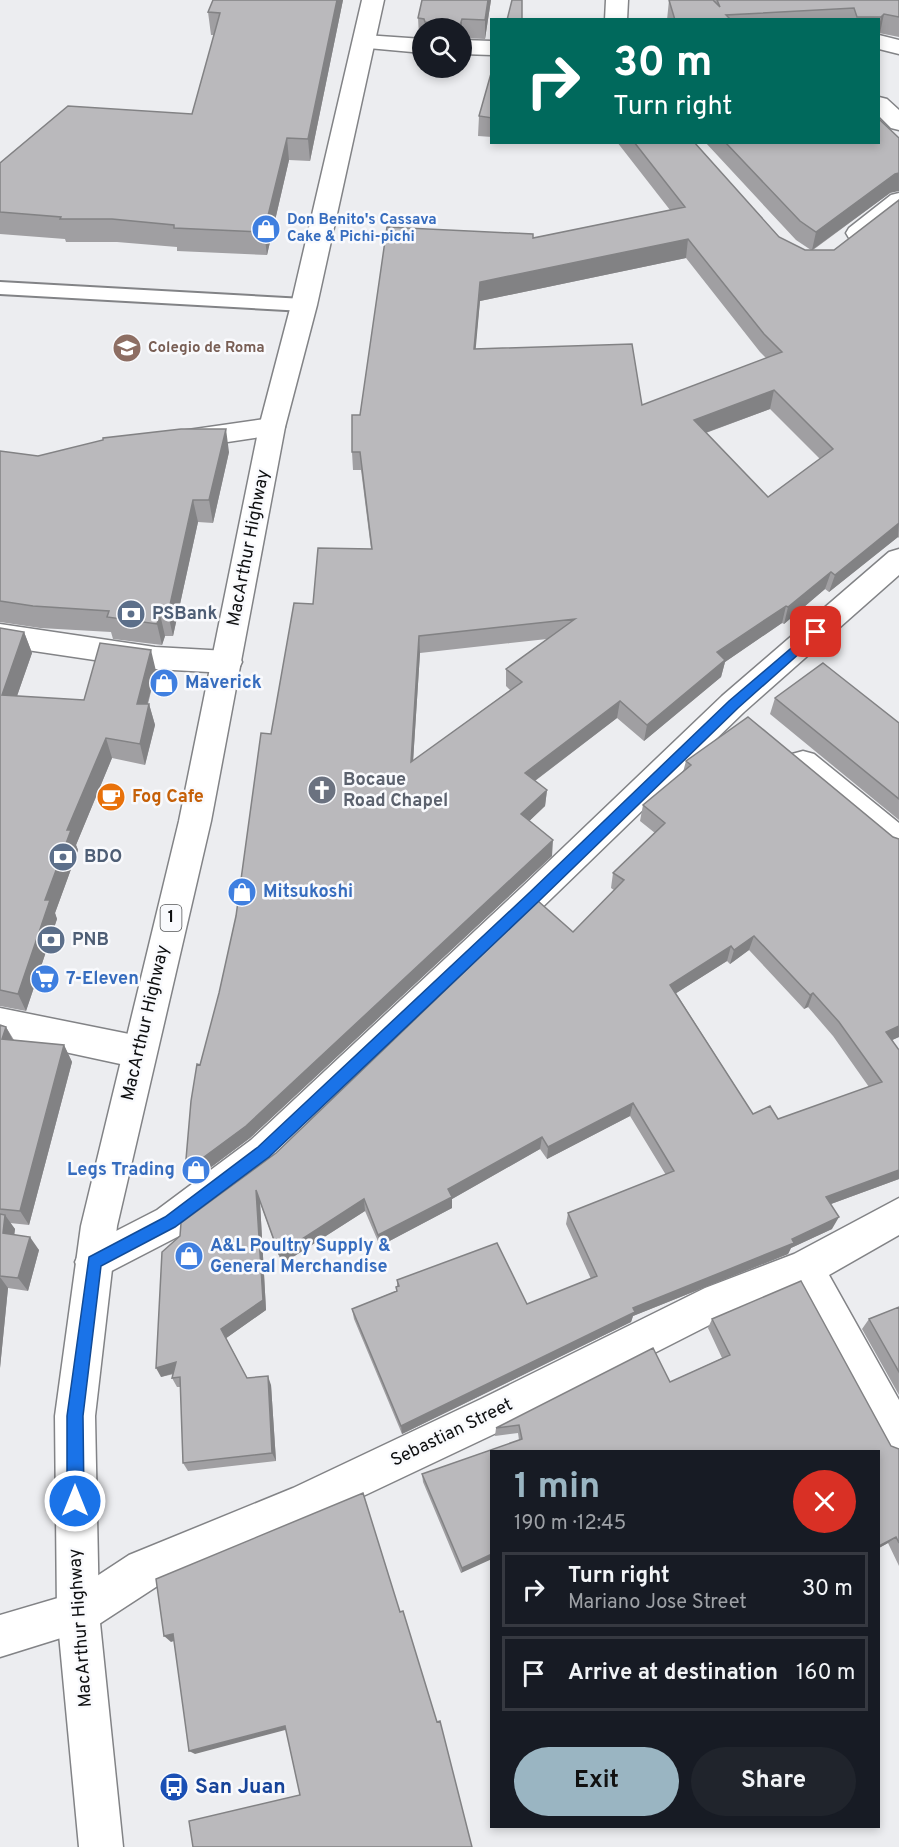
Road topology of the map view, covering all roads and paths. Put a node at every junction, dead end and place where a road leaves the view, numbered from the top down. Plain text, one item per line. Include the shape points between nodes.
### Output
1 (373, 0) edge
2 (617, 0) edge
3 (616, 18) edge
4 (364, 42) junction
5 (880, 42) edge
6 (412, 45) edge
7 (472, 47) edge
8 (899, 47) edge
9 (490, 48) edge
10 (880, 105) edge
11 (899, 123) edge
12 (899, 200) edge
13 (842, 246) edge
14 (0, 288) edge
15 (304, 305) junction
16 (272, 427) junction
17 (155, 442) edge
18 (899, 559) edge
19 (0, 635) edge
20 (228, 662) junction
21 (779, 743) edge
22 (899, 842) edge
23 (0, 1023) edge
24 (139, 1052) junction
25 (899, 1215) edge
26 (94, 1262) junction
27 (805, 1268) junction
28 (899, 1439) edge
29 (78, 1613) junction
30 (0, 1636) edge
31 (101, 1847) edge

1 - 4 main road, MacArthur Highway / 1
2 - 3 main road
4 - 6 main road
4 - 15 main road, MacArthur Highway / 1
5 - 8 main road
7 - 9 main road
10 - 11 main road
12 - 13 main road
14 - 15 lane
15 - 16 main road, MacArthur Highway / 1
16 - 17 main road
16 - 20 main road, MacArthur Highway / 1
18 - 26 main road via 742,712 543,889 264,1152 170,1222
19 - 20 main road via 155,658
20 - 24 main road, MacArthur Highway / 1 via 195,821
21 - 22 main road
23 - 24 main road
24 - 26 main road, MacArthur Highway / 1
25 - 27 main road, Sebastian Street
26 - 29 main road, MacArthur Highway / 1 via 75,1416
27 - 28 main road
27 - 29 main road, Sebastian Street via 718,1301 307,1502 144,1570
29 - 30 main road, Sebastian Street
29 - 31 main road, MacArthur Highway / 1

